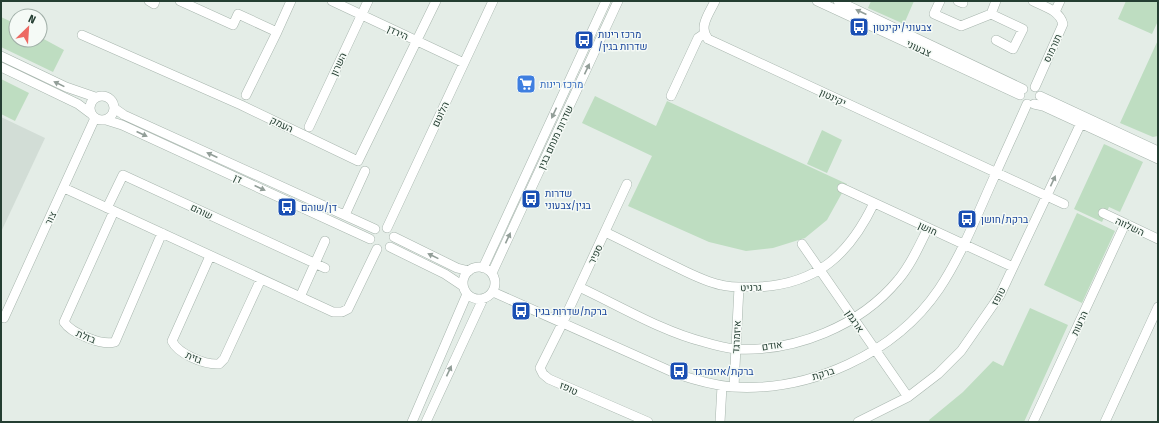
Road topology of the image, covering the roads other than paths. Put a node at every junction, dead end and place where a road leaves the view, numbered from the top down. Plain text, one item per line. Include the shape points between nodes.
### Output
1 (148, 1) edge
2 (155, 1) edge
3 (180, 1) edge
4 (291, 1) edge
5 (332, 1) edge
6 (368, 1) edge
7 (436, 1) edge
8 (493, 1) edge
9 (606, 1) edge
10 (618, 1) edge
11 (714, 1) edge
12 (818, 1) edge
13 (838, 1) edge
14 (940, 1) edge
15 (996, 1) edge
16 (1033, 1) edge
17 (1060, 1) edge
18 (1055, 12) junction
19 (991, 14) junction
20 (362, 15) junction
21 (277, 32) junction
22 (704, 34) junction
23 (82, 35) dead end
24 (996, 40) dead end
25 (417, 41) junction
26 (1, 56) edge
27 (464, 64) junction
28 (1, 67) edge
29 (1035, 87) junction
30 (1022, 92) junction
31 (246, 95) dead end
32 (670, 96) dead end
33 (95, 97) junction
34 (1034, 102) junction
35 (114, 108) junction
36 (92, 115) junction
37 (106, 120) junction
38 (1081, 122) junction
39 (309, 127) dead end
40 (1158, 144) edge
41 (1148, 146) junction
42 (1158, 151) edge
43 (1158, 159) edge
44 (365, 171) dead end
45 (996, 172) junction
46 (627, 184) dead end
47 (64, 188) junction
48 (842, 188) dead end
49 (1046, 196) junction
50 (874, 203) junction
51 (1064, 204) dead end
52 (110, 210) junction
53 (1103, 213) dead end
54 (345, 215) junction
55 (1125, 224) junction
56 (386, 228) junction
57 (928, 228) junction
58 (375, 229) junction
59 (604, 232) junction
60 (162, 234) junction
61 (394, 237) junction
62 (370, 239) junction
63 (1158, 239) edge
64 (325, 241) dead end
65 (802, 244) dead end
66 (965, 245) junction
67 (390, 247) junction
68 (377, 249) junction
69 (210, 256) junction
70 (315, 264) junction
71 (325, 268) dead end
72 (483, 268) junction
73 (1013, 268) junction
74 (469, 271) junction
75 (820, 271) junction
76 (492, 273) junction
77 (261, 279) junction
78 (579, 287) junction
79 (739, 287) junction
80 (465, 290) junction
81 (493, 292) junction
82 (300, 297) junction
83 (483, 299) junction
84 (1158, 307) edge
85 (4, 318) dead end
86 (853, 318) junction
87 (562, 324) junction
88 (736, 349) junction
89 (875, 351) junction
90 (722, 386) junction
91 (734, 387) junction
92 (908, 397) junction
93 (412, 422) edge
94 (426, 422) edge
95 (648, 422) edge
96 (720, 422) edge
97 (858, 422) edge
98 (1033, 422) edge
99 (1104, 422) edge

1 - 2 street via 154,4
3 - 21 street via 233,25 238,14
4 - 21 street
5 - 20 street, הירדן
6 - 20 street, השרון
7 - 25 street
8 - 27 street, הלוטם
9 -> 72 street, שדרות מנחם בגין
76 -> 10 street, שדרות מנחם בגין
11 - 22 street via 703,27
12 - 30 street, צבעוני
30 -> 13 street, צבעוני
14 - 19 street via 934,14 961,26
15 - 19 street
16 - 18 street
17 - 18 street
18 - 29 street, תורמוס via 1061,17 1063,24
19 - 24 street via 1023,29 1014,49
20 - 25 street, הירדן
20 - 39 street, השרון
21 - 31 street
22 - 32 street via 698,38
22 - 45 street, יקינטון via 708,39
23 - 25 street, העמק via 241,105 358,161
25 - 27 street, הירדן
33 -> 26 street via 66,87
27 - 56 street, הלוטם
28 - 36 street via 78,104
29 - 30 street via 1028,86
29 - 34 street via 1038,90
30 - 34 street via 1022,101
33 - 35 street via 108,97
33 - 36 street via 90,102
34 - 38 street
34 - 41 street
34 - 45 street, ברקת
35 - 37 street
54 -> 35 street, דן
36 - 37 street
36 - 47 street, צור
37 -> 62 street, דן via 122,125
38 - 43 street
49 -> 38 street, טופז
40 - 41 street
41 - 42 street
44 - 54 street
45 - 49 street, יקינטון
45 - 66 street, ברקת
46 - 59 street, ספיר
47 - 52 street
47 - 85 street, צור
48 - 50 street, חושן
49 - 51 street, יקינטון
49 - 73 street, טופז
50 - 57 street, חושן
50 - 75 street, גרניט via 863,226 849,245
52 - 60 street
52 - 60 street, בזלת via 64,322 71,329 96,341 109,344 115,342
52 - 70 street, שוהם via 123,175
53 - 55 street, השלווה
54 - 58 street, דן
55 - 63 street, השלווה
55 - 98 street, הרעות
56 - 58 street
56 - 61 street via 391,230
57 - 66 street, חושן
57 - 86 street, אודם via 912,260 898,280 878,300
58 - 62 street
59 - 78 street, ספיר
59 - 79 street, גרניט via 698,278
60 - 69 street
61 - 67 street
74 -> 61 street
62 - 68 street
64 - 70 street
65 - 75 street, ארגמן
66 - 73 street, חושן
66 - 89 street, ברקת via 938,290 923,309
67 - 68 street
67 - 80 street via 445,274
68 - 82 street via 348,309 334,312
69 - 77 street
69 - 77 street, גזית via 172,341 175,347 185,354 212,365 219,364 224,359
70 - 71 street, שוהם
70 - 82 street
72 - 74 street via 473,268
72 - 76 street
73 - 92 street, טופז via 996,301 961,351 938,374
74 - 80 street via 464,277
75 - 79 street, גרניט via 775,286
75 - 86 street, ארגמן
76 - 81 street via 495,282
77 - 82 street
78 - 87 street, ספיר
78 - 88 street, אודם via 674,331 702,342
79 - 88 street, איזמרגד
80 - 83 street via 474,299
80 - 93 street
81 - 83 street
81 - 87 street, ברקת
94 -> 83 street
84 - 99 street
86 - 88 street, אודם via 804,340
86 - 89 street, ארגמן
87 - 90 street, ברקת via 677,374
87 - 95 street, טופז via 540,368 543,374 598,402
88 - 91 street, איזמרגד
89 - 91 street, ברקת via 831,372 790,383
89 - 92 street, ארגמן
90 - 91 street, ברקת
90 - 96 street
92 - 97 street, טופז

